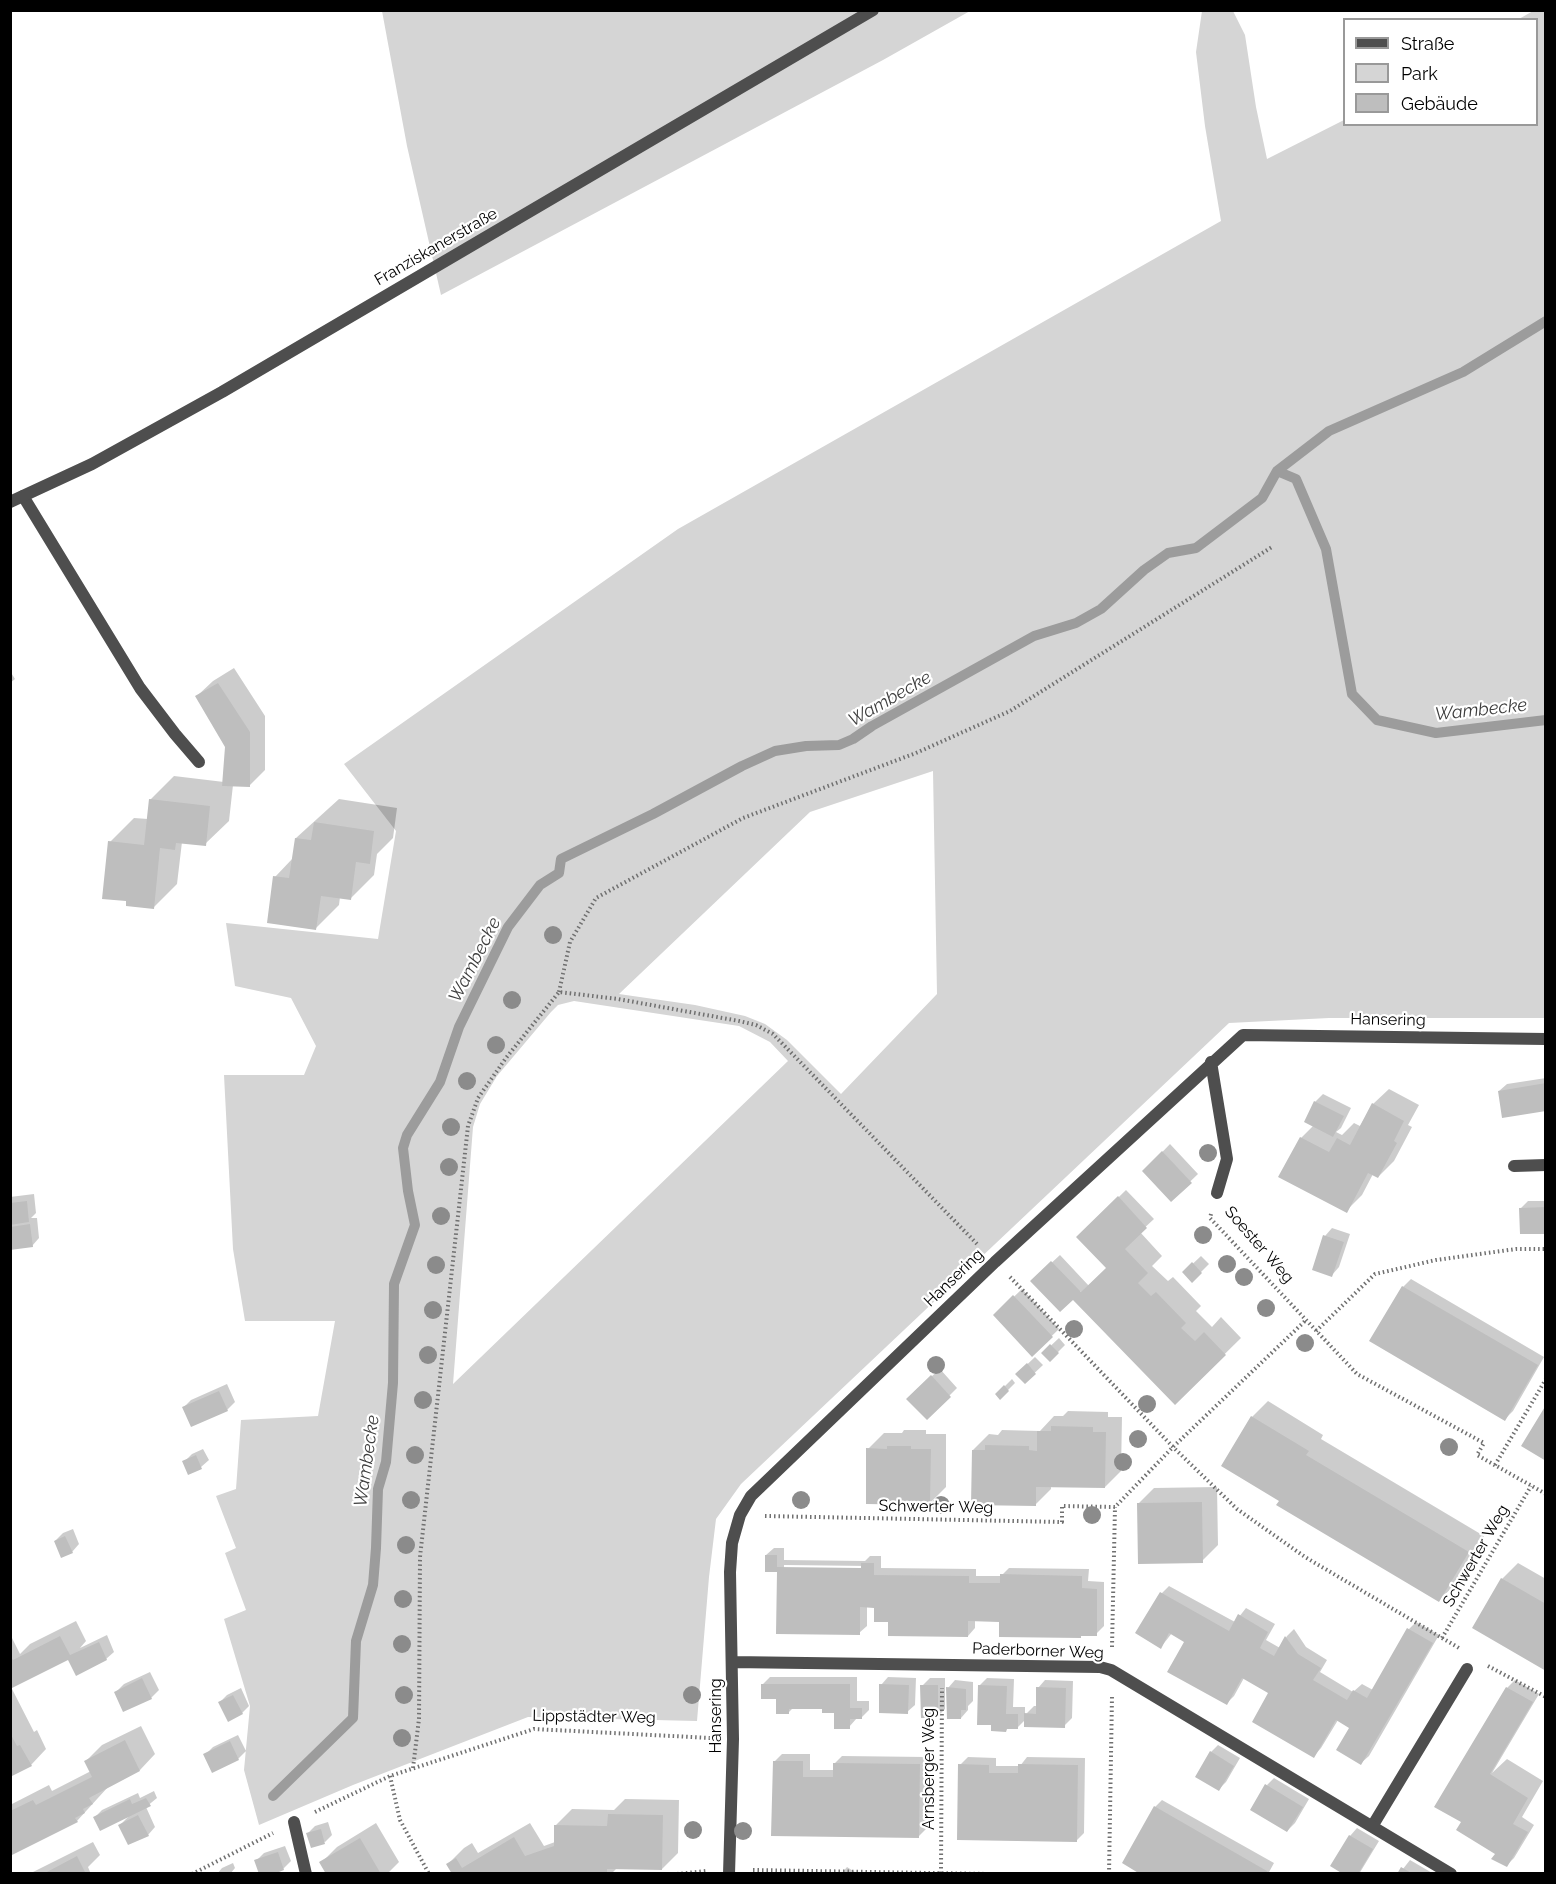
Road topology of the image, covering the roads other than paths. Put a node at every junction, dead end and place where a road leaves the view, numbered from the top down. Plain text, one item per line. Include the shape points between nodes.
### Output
1 (873, 10) edge
2 (23, 496) junction
3 (10, 502) edge
4 (199, 762) dead end
5 (1545, 1039) edge
6 (1211, 1062) junction
7 (1545, 1165) edge
8 (1514, 1166) dead end
9 (1217, 1193) road end
10 (732, 1662) junction
11 (1467, 1669) dead end
12 (294, 1822) road end
13 (1373, 1825) junction
14 (729, 1872) edge
15 (306, 1874) edge
16 (1451, 1874) edge

1 - 2 street, Franziskanerstraße via 222,392 92,464
2 - 3 street, Franziskanerstraße
2 - 4 street via 140,688
5 - 6 street, Hansering via 1243,1035
6 - 9 street, Soester Weg via 1227,1160
6 - 10 street, Hansering via 995,1262 752,1496 740,1515 732,1543
7 - 8 street
10 - 13 street, Paderborner Weg via 1100,1667
10 - 14 street, Hansering
11 - 13 street
12 - 15 street
13 - 16 street, Paderborner Weg

